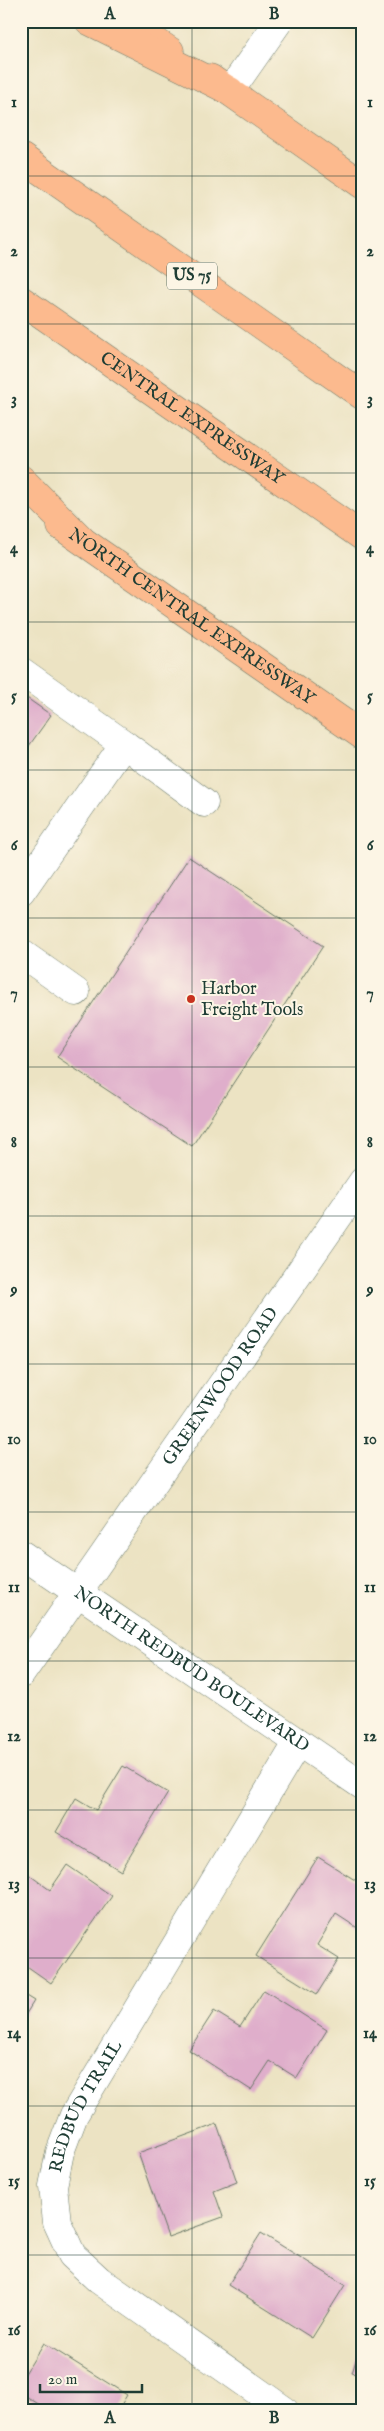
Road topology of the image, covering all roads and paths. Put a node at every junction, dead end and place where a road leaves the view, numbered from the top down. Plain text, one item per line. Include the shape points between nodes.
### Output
1 (89, 21) edge
2 (125, 21) edge
3 (279, 21) edge
4 (230, 91) junction
5 (21, 157) edge
6 (363, 184) edge
7 (21, 300) edge
8 (363, 396) edge
9 (21, 478) edge
10 (21, 498) edge
11 (363, 538) edge
12 (80, 539) junction
13 (21, 671) edge
14 (363, 736) edge
15 (124, 744) junction
16 (204, 803) dead end
17 (21, 892) edge
18 (21, 953) edge
19 (76, 992) dead end
20 (363, 1180) edge
21 (21, 1554) edge
22 (77, 1593) junction
23 (21, 1674) edge
24 (298, 1742) junction
25 (363, 1786) edge
26 (284, 2410) edge

1 - 4 main road
2 - 4 main road
3 - 4 street
4 - 6 main road
5 - 8 main road, US 75
7 - 11 main road, CENTRAL EXPRESSWAY
9 - 12 main road
10 - 12 main road, NORTH CENTRAL EXPRESSWAY
12 - 14 main road, NORTH CENTRAL EXPRESSWAY
13 - 15 street
15 - 16 street
15 - 17 street
18 - 19 street
20 - 22 street, GREENWOOD ROAD
21 - 22 street, NORTH REDBUD BOULEVARD
22 - 23 street, GREENWOOD ROAD
22 - 24 street, NORTH REDBUD BOULEVARD
24 - 25 street, NORTH REDBUD BOULEVARD
24 - 26 street, REDBUD TRAIL via 74,2116 60,2152 54,2186 57,2222 72,2255 99,2280

